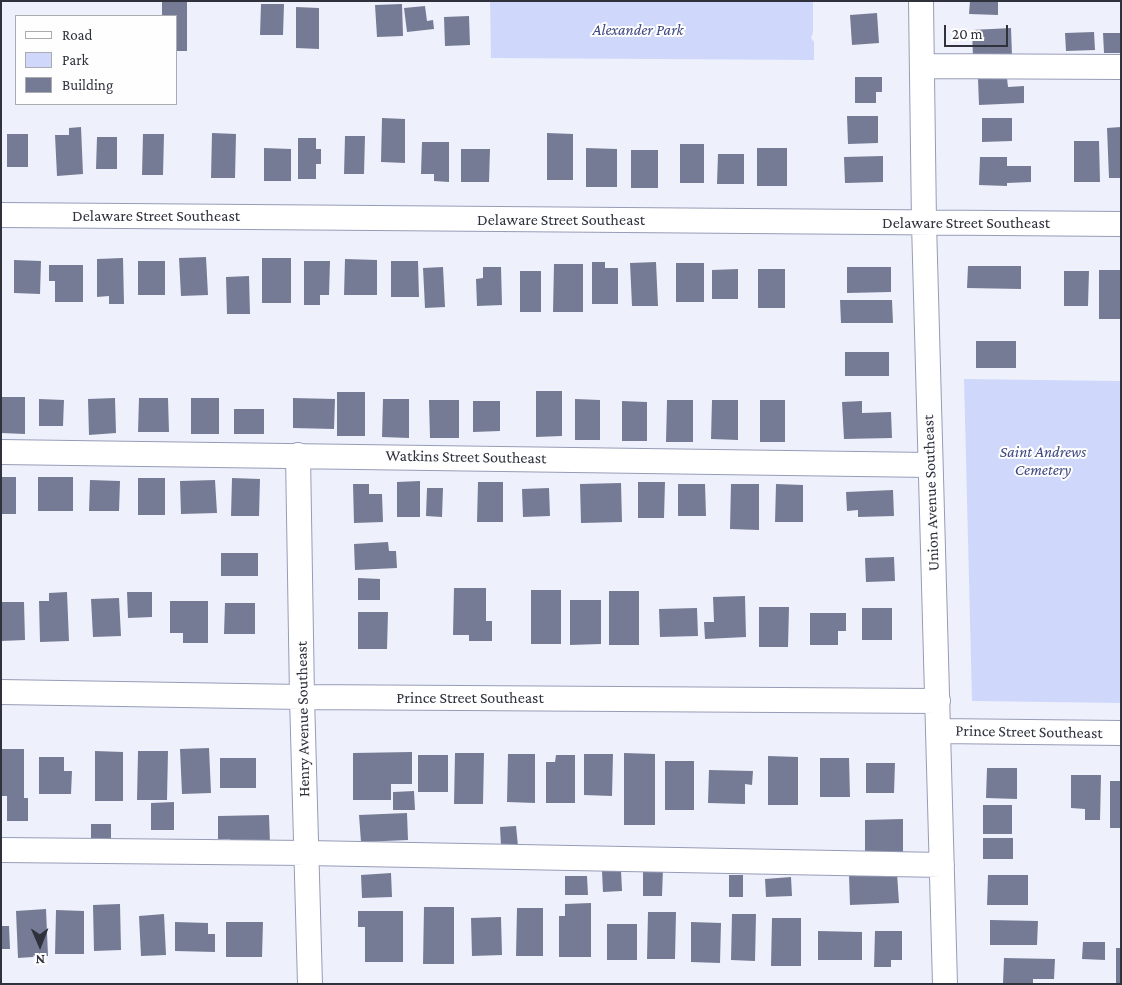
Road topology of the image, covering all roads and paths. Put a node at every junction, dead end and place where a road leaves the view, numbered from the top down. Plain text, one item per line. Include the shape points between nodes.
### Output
1 (921, 1) edge
2 (922, 66) junction
3 (1121, 67) edge
4 (1, 215) edge
5 (924, 223) junction
6 (1121, 224) edge
7 (1, 452) edge
8 (298, 455) junction
9 (930, 465) junction
10 (1, 692) edge
11 (302, 696) junction
12 (938, 701) junction
13 (938, 731) junction
14 (1121, 733) edge
15 (1, 850) edge
16 (307, 853) junction
17 (942, 865) junction
18 (310, 984) edge
19 (946, 984) edge

1 - 2 street, Union Avenue Southeast
2 - 3 street
2 - 5 street, Union Avenue Southeast
4 - 5 street, Delaware Street Southeast
5 - 6 street, Delaware Street Southeast
5 - 9 street, Union Avenue Southeast
7 - 8 street, Watkins Street Southeast
8 - 9 street, Watkins Street Southeast
8 - 11 street, Henry Avenue Southeast
9 - 12 street, Union Avenue Southeast
10 - 11 street, Prince Street Southeast
11 - 12 street, Prince Street Southeast
11 - 16 street, Henry Avenue Southeast
12 - 13 street, Union Avenue Southeast
13 - 14 street, Prince Street Southeast
13 - 17 street, Union Avenue Southeast
15 - 16 street
16 - 17 street
16 - 18 street, Henry Avenue Southeast
17 - 19 street, Union Avenue Southeast

